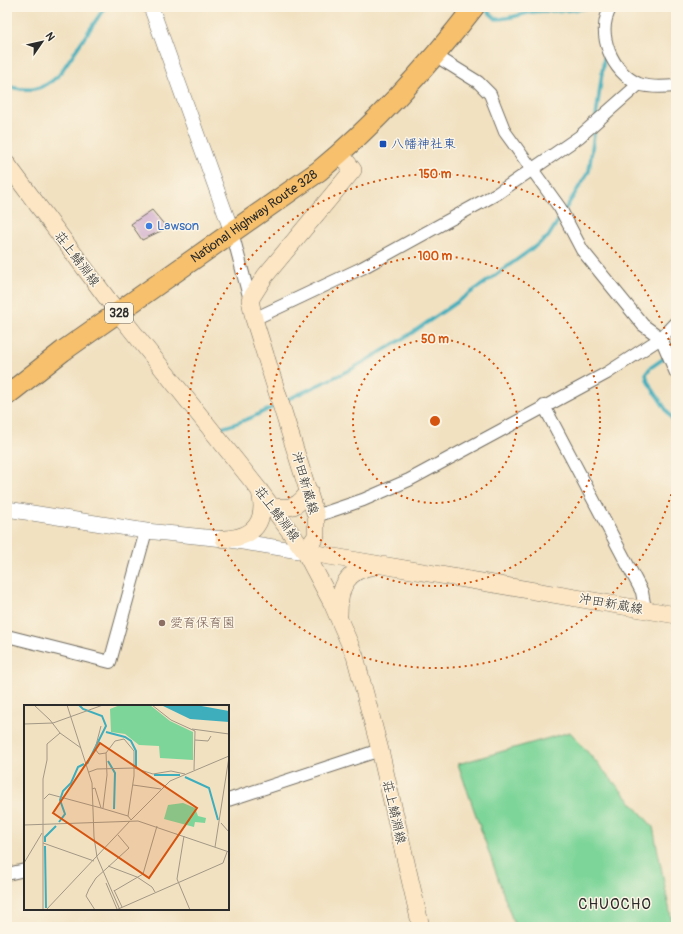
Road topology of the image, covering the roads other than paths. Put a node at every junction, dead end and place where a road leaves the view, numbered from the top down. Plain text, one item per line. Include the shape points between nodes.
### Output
1 (151, 7) edge
2 (474, 7) edge
3 (611, 7) edge
4 (436, 56) junction
5 (639, 84) junction
6 (676, 86) edge
7 (340, 153) junction
8 (7, 164) edge
9 (532, 169) junction
10 (232, 232) junction
11 (250, 300) junction
12 (118, 313) junction
13 (254, 318) junction
14 (676, 322) edge
15 (661, 338) junction
16 (676, 373) edge
17 (7, 395) edge
18 (544, 406) junction
19 (260, 491) junction
20 (309, 491) junction
21 (271, 506) junction
22 (7, 509) edge
23 (316, 516) junction
24 (146, 531) junction
25 (224, 539) junction
26 (305, 552) junction
27 (381, 565) junction
28 (644, 610) junction
29 (676, 615) edge
30 (339, 620) junction
31 (7, 636) edge
32 (380, 750) junction
33 (229, 800) edge
34 (24, 870) edge
35 (7, 874) edge
36 (421, 927) edge

1 - 10 street
2 - 4 highway, National Highway Route 328 / 328
3 - 5 street via 606,14 603,28 605,44 614,62
4 - 7 highway, National Highway Route 328 / 328 via 372,126
4 - 9 street via 478,82 490,94 505,132
5 - 6 street
5 - 9 street via 579,137
7 - 10 highway, National Highway Route 328 / 328 via 319,171
7 - 11 main road via 352,170 265,276
8 - 12 main road, 荘上鯖淵線
9 - 13 street via 498,193 368,264
9 - 15 street via 560,208 582,250 593,265 643,325
10 - 11 street
10 - 12 highway, National Highway Route 328 / 328
11 - 13 main road, 沖田新蔵線
12 - 17 highway, National Highway Route 328 / 328
12 - 19 main road, 荘上鯖淵線
13 - 20 main road, 沖田新蔵線
14 - 15 street
15 - 16 street
15 - 18 street via 607,373
18 - 23 street via 408,480 363,500
18 - 28 street via 642,592
19 - 21 main road, 荘上鯖淵線
19 - 25 main road via 264,506 260,520 252,532 239,538
20 - 21 main road via 303,500 289,508
20 - 23 main road, 沖田新蔵線
21 - 26 main road, 荘上鯖淵線
22 - 24 street
23 - 26 main road, 沖田新蔵線 via 316,536
24 - 25 street
24 - 31 street via 110,662
25 - 26 street
26 - 27 main road, 沖田新蔵線
26 - 30 main road, 荘上鯖淵線
27 - 28 main road, 沖田新蔵線
27 - 30 main road via 363,568 348,579 340,594
28 - 29 main road, 沖田新蔵線
30 - 32 main road, 荘上鯖淵線 via 355,656
32 - 33 street
32 - 36 main road, 荘上鯖淵線
34 - 35 street

